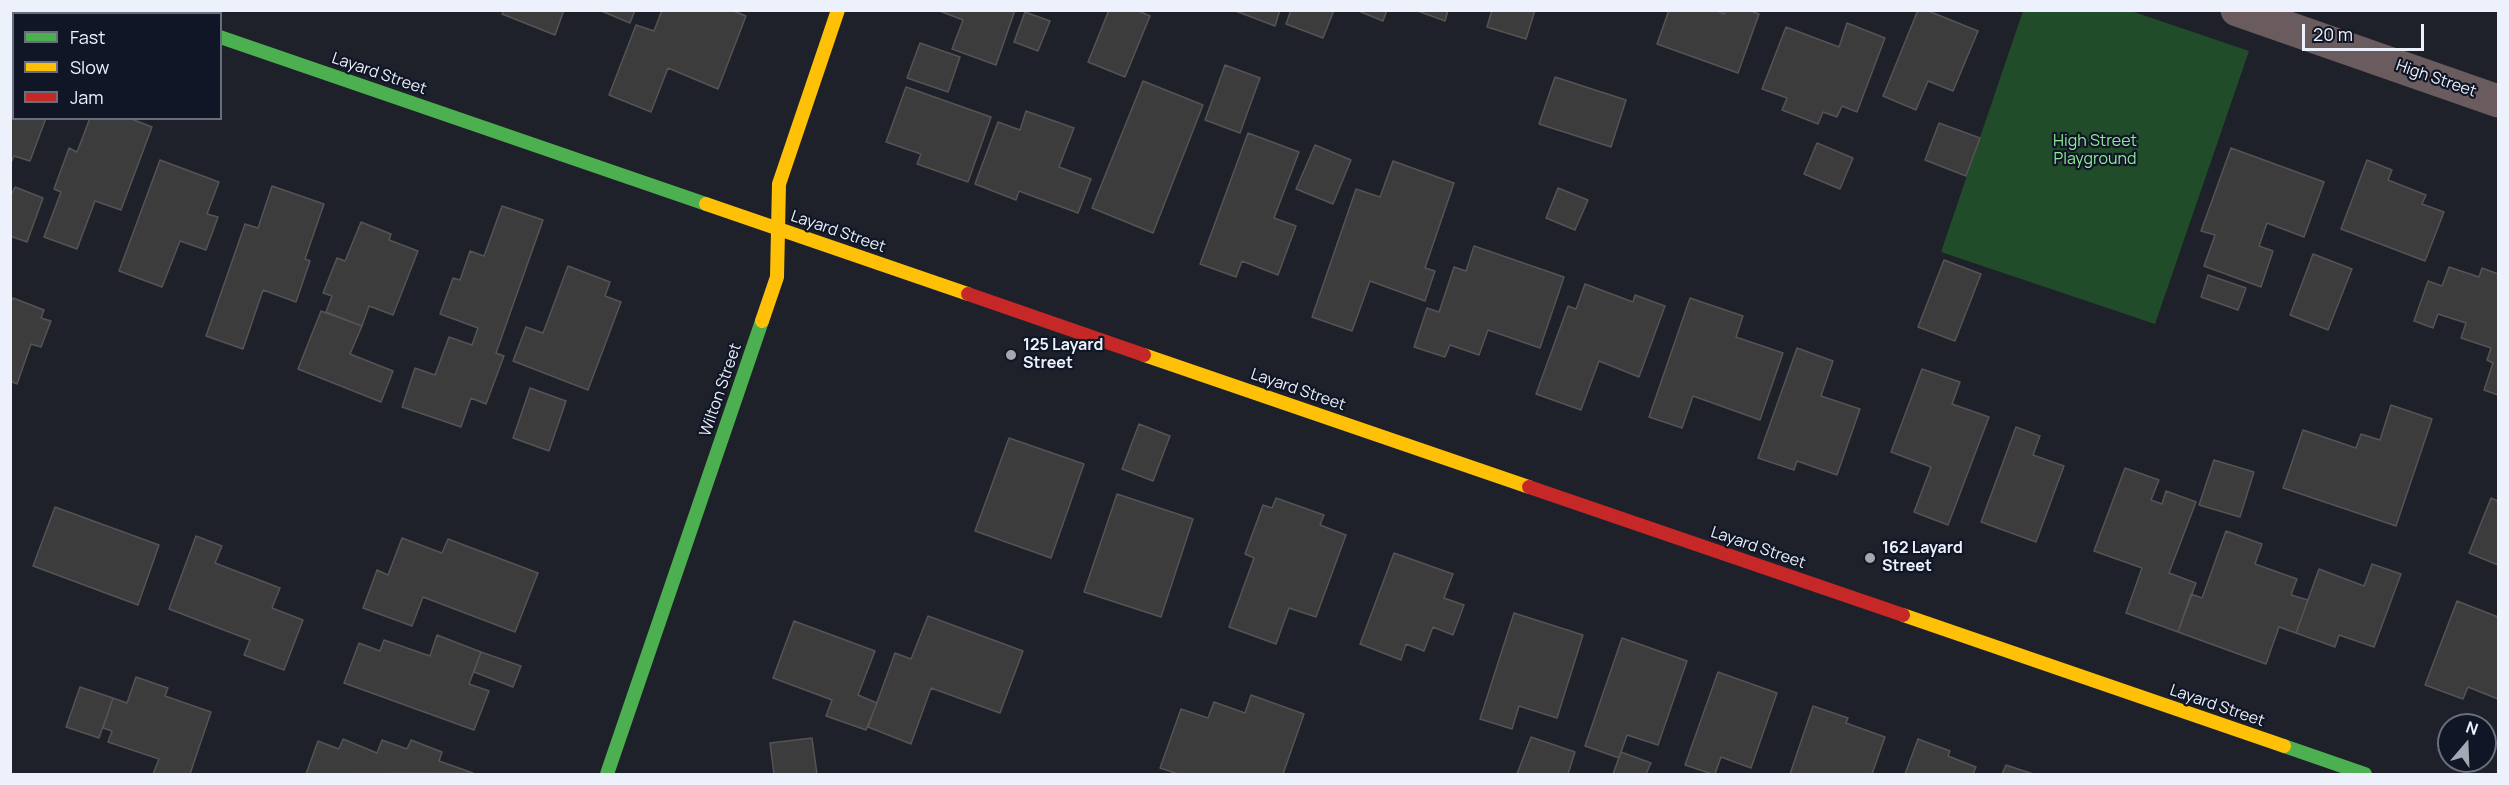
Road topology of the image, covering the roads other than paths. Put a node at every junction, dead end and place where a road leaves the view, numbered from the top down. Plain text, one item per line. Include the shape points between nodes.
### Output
1 (838, 10) edge
2 (2238, 10) edge
3 (222, 38) edge
4 (2499, 101) edge
5 (777, 228) junction
6 (607, 774) edge
7 (2365, 774) edge

1 - 5 street, Wilton Street via 782,172
2 - 4 street, High Street
3 - 5 street, Layard Street
5 - 6 street, Wilton Street via 777,277
5 - 7 street, Layard Street

